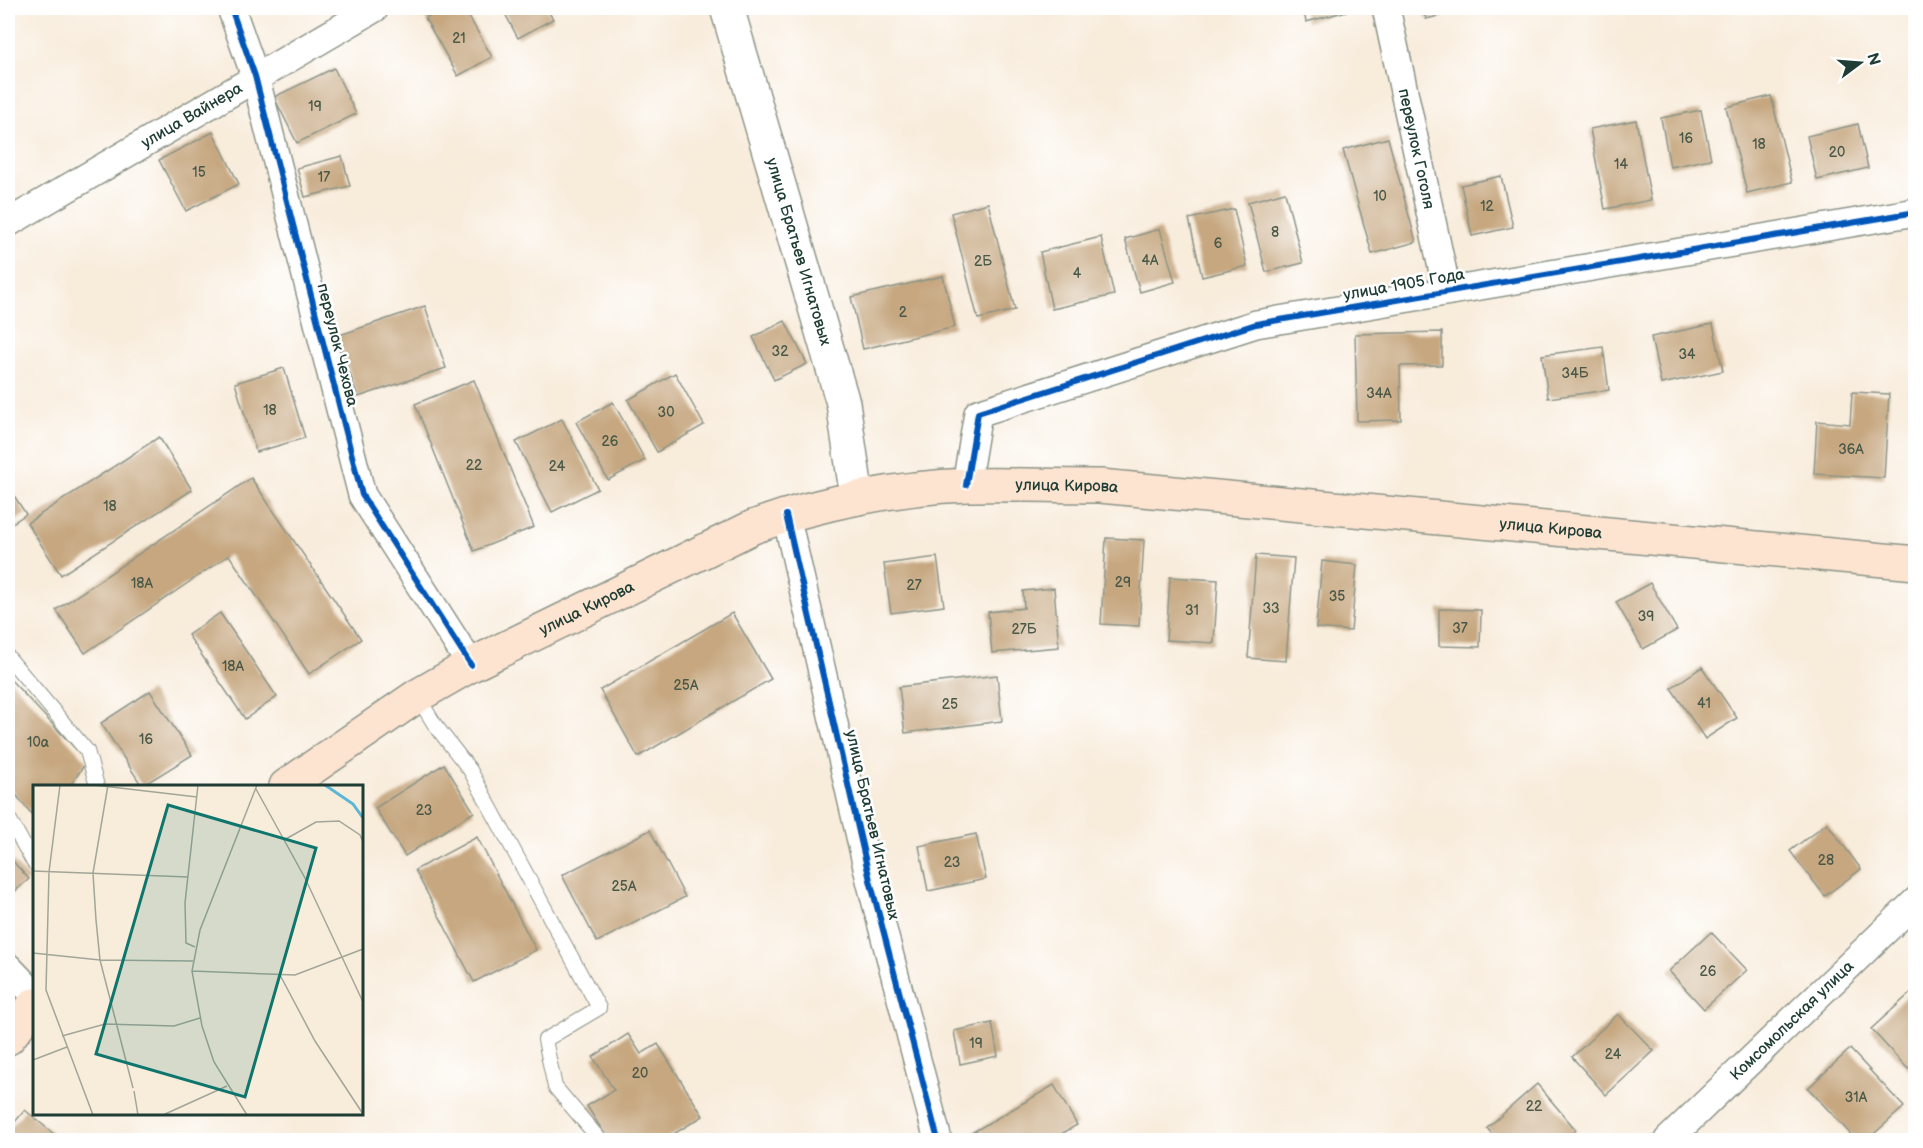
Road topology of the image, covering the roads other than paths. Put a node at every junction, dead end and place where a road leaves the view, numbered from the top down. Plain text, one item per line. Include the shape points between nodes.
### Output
1 (231, 8) edge
2 (375, 8) edge
3 (727, 8) edge
4 (1386, 8) edge
5 (255, 76) junction
6 (1916, 212) edge
7 (8, 224) edge
8 (1447, 291) junction
9 (966, 485) junction
10 (858, 498) junction
11 (786, 515) junction
12 (1916, 562) edge
13 (8, 657) edge
14 (471, 665) junction
15 (417, 696) junction
16 (97, 785) edge
17 (287, 785) edge
18 (8, 817) edge
19 (33, 861) edge
20 (1915, 903) edge
21 (8, 967) edge
22 (33, 993) edge
23 (33, 1006) edge
24 (8, 1038) edge
25 (600, 1140) edge
26 (938, 1140) edge
27 (1668, 1140) edge

1 - 5 street, переулок Чехова
2 - 5 street, улица Вайнера
3 - 10 street, улица Братьев Игнатовых via 843,403
4 - 8 street, переулок Гоголя
5 - 7 street, улица Вайнера
5 - 14 street, переулок Чехова via 362,495
6 - 8 street, улица 1905 Года
8 - 9 street, улица 1905 Года via 1256,324 978,413
9 - 10 main road, улица Кирова
9 - 12 main road, улица Кирова via 1100,486
10 - 11 main road, улица Кирова
11 - 14 main road, улица Кирова via 753,527
11 - 26 street, улица Братьев Игнатовых via 870,880
13 - 16 lane via 87,751
14 - 15 main road, улица Кирова
15 - 17 main road, улица Кирова
15 - 25 lane via 470,770 599,1008 545,1040 555,1087
18 - 19 lane
20 - 27 street, Комсомольская улица
21 - 22 street
23 - 24 main road

